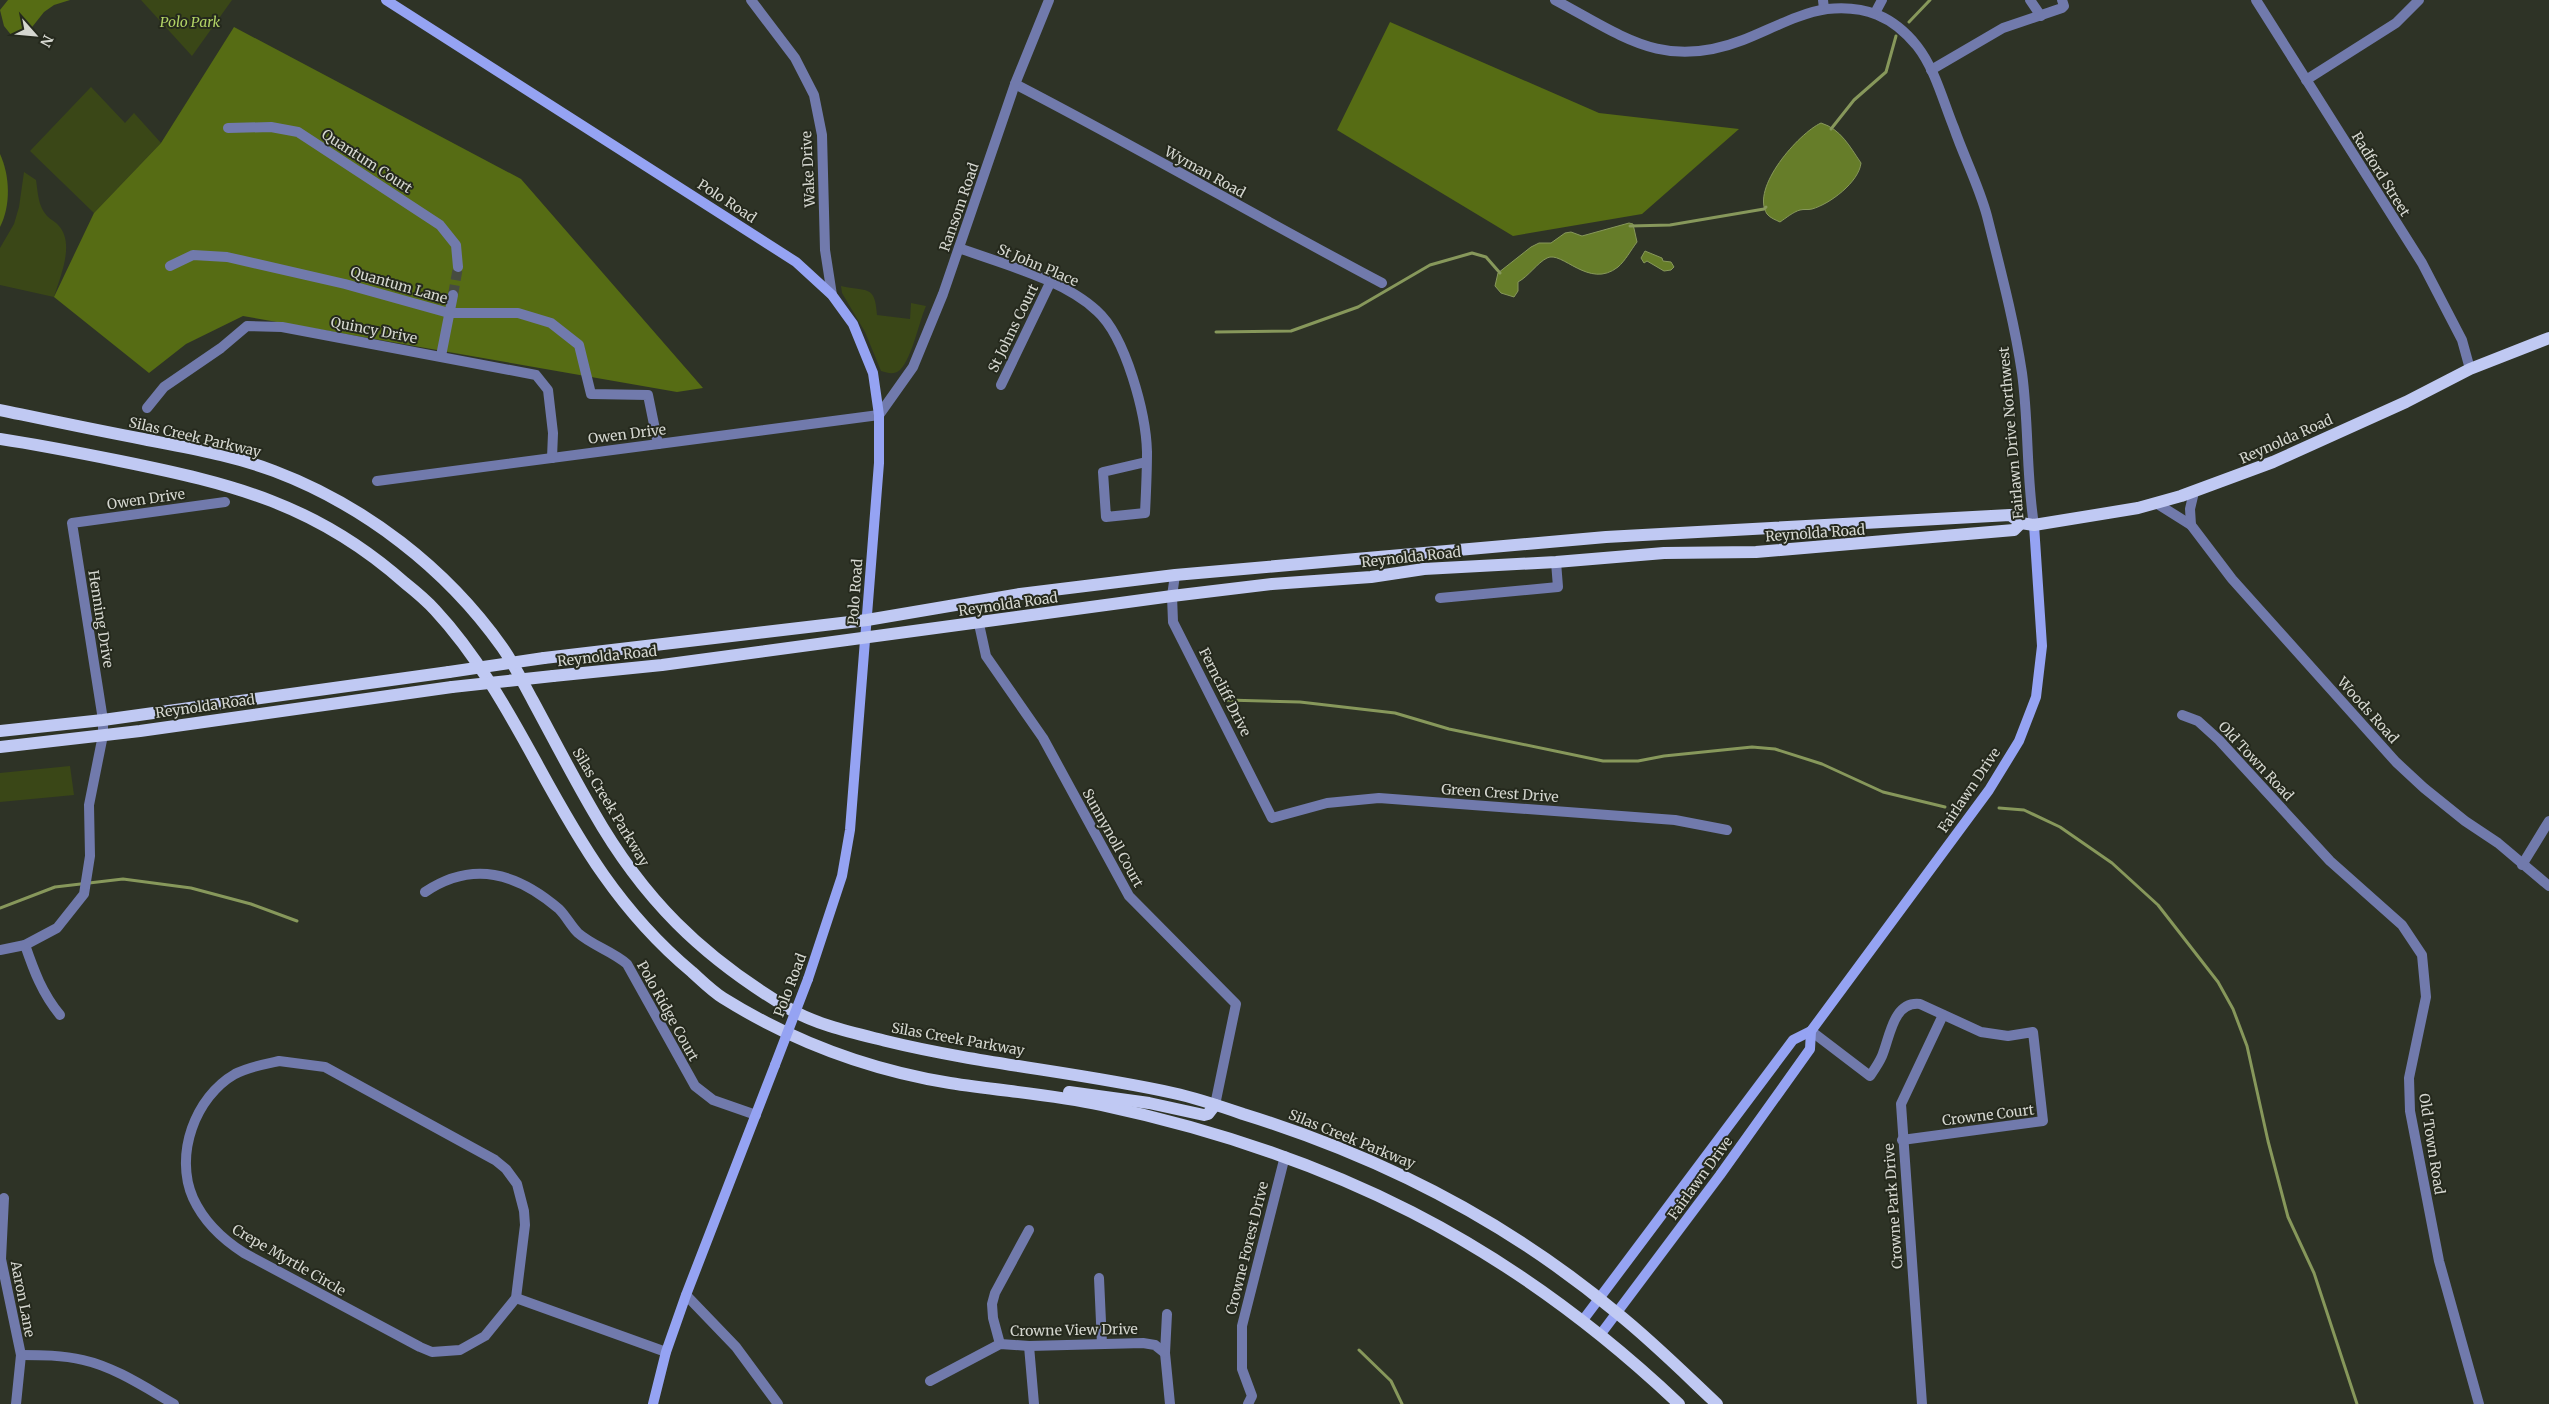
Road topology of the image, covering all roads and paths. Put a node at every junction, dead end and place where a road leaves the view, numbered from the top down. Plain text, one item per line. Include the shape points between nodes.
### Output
1 (386, 0) edge
2 (752, 0) edge
3 (1050, 0) edge
4 (1555, 0) edge
5 (1882, 0) edge
6 (2030, 0) edge
7 (2062, 0) edge
8 (2256, 0) edge
9 (2419, 0) edge
10 (1823, 5) edge
11 (1877, 14) junction
12 (2041, 16) junction
13 (1931, 70) junction
14 (2306, 80) junction
15 (1015, 84) junction
16 (228, 128) dead end
17 (959, 248) junction
18 (170, 266) dead end
19 (458, 268) tunnel mouth
20 (1382, 282) dead end
21 (1050, 283) junction
22 (453, 295) tunnel mouth
23 (832, 295) junction
24 (449, 314) junction
25 (2547, 342) edge
26 (442, 356) junction
27 (2470, 369) junction
28 (1001, 385) dead end
29 (147, 408) dead end
30 (0, 410) edge
31 (879, 415) junction
32 (0, 440) edge
33 (658, 444) junction
34 (552, 458) junction
35 (1146, 462) junction
36 (377, 481) dead end
37 (2194, 492) junction
38 (225, 502) dead end
39 (2156, 503) junction
40 (72, 524) joint
41 (2028, 524) junction
42 (2191, 525) junction
43 (1556, 562) junction
44 (1175, 575) junction
45 (1172, 596) junction
46 (1440, 598) dead end
47 (867, 620) junction
48 (979, 624) junction
49 (865, 636) junction
50 (2182, 715) dead end
51 (103, 720) junction
52 (0, 731) edge
53 (103, 735) junction
54 (0, 747) edge
55 (1272, 818) joint
56 (2549, 821) edge
57 (1727, 830) dead end
58 (2522, 865) junction
59 (2549, 886) edge
60 (425, 892) dead end
61 (25, 945) junction
62 (0, 950) edge
63 (1943, 1014) junction
64 (60, 1015) dead end
65 (1811, 1031) junction
66 (1037, 1095) junction
67 (1215, 1105) junction
68 (756, 1115) junction
69 (1902, 1140) junction
70 (1285, 1156) junction
71 (4, 1198) dead end
72 (1029, 1230) dead end
73 (1099, 1278) dead end
74 (686, 1296) junction
75 (516, 1298) junction
76 (1599, 1298) junction
77 (1618, 1313) junction
78 (1167, 1314) dead end
79 (1583, 1320) junction
80 (1600, 1335) junction
81 (1000, 1344) junction
82 (1102, 1344) junction
83 (1029, 1346) junction
84 (666, 1352) junction
85 (1166, 1353) junction
86 (20, 1355) junction
87 (930, 1381) dead end
88 (16, 1404) edge
89 (174, 1404) edge
90 (653, 1404) edge
91 (778, 1404) edge
92 (1034, 1404) edge
93 (1170, 1404) edge
94 (1248, 1404) edge
95 (1679, 1404) edge
96 (1717, 1404) edge
97 (1922, 1404) edge
98 (2479, 1404) edge

1 - 23 main road, Polo Road via 805,268
2 - 23 street, Wake Drive via 795,58 814,95 822,135 825,250
3 - 15 street, Ransom Road
4 - 10 street via 1636,43 1664,52 1695,53 1740,41
5 - 11 street
6 - 12 street
7 - 12 street via 2062,8
8 - 14 street, Radford Street
9 - 14 street via 2396,23
10 - 11 street via 1854,7
11 - 13 street, Fairlawn Drive Northwest via 1889,20 1917,46
12 - 13 street via 2003,28
13 - 41 street, Fairlawn Drive Northwest via 1987,215 2010,308 2022,376
14 - 27 street, Radford Street via 2422,263 2462,340
15 - 17 street, Ransom Road
15 - 20 street, Wyman Road
16 - 19 street, Quantum Court via 272,127 298,132 440,225 456,246
17 - 21 street, St John Place
17 - 31 street, Ransom Road via 913,367
18 - 24 street, Quantum Lane via 193,256 228,258 346,284
21 - 28 street, St Johns Court
21 - 35 street, St John Place via 1098,311 1115,332 1137,398 1147,451
22 - 24 street
23 - 31 main road, Polo Road via 853,324 865,350 873,373
24 - 26 street
24 - 33 street, Quantum Lane via 518,313 551,323 579,344 591,394 648,395
25 - 27 main road, Reynolda Road
26 - 29 street, Quincy Drive via 282,327 247,326 164,387
26 - 34 street, Quincy Drive via 536,375 548,390
27 - 37 main road, Reynolda Road via 2406,402 2273,462
30 - 67 main road, Silas Creek Parkway via 214,453 263,468 325,494 375,524 422,559 502,646 595,815 633,875 681,930 735,974 794,1012 858,1035 927,1051 1086,1076 1178,1094
31 - 33 street, Owen Drive
31 - 47 main road, Polo Road via 879,463
32 - 66 main road via 63,448 246,490 296,509 341,534 382,562 435,609 485,675 608,883 658,944 720,996 785,1032 866,1065 945,1082
33 - 34 street, Owen Drive
34 - 36 street, Owen Drive
35 - 35 street, St John Place via 1145,513 1106,518 1103,472
37 - 39 main road, Reynolda Road
37 - 42 street
38 - 40 street, Owen Drive
39 - 41 main road, Reynolda Road
39 - 42 street, Woods Road
40 - 51 street, Henning Drive
41 - 43 main road, Reynolda Road via 2014,530 1876,544
41 - 44 main road, Reynolda Road via 2010,516 1606,537
41 - 65 main road, Fairlawn Drive via 2042,646 2036,697 2019,741 1989,790
42 - 58 street, Woods Road via 2232,579 2396,762
43 - 45 main road, Reynolda Road via 1424,569
43 - 46 street via 1558,587
44 - 45 street, Ferncliff Drive
44 - 47 main road, Reynolda Road via 1020,594
45 - 48 main road, Reynolda Road
45 - 55 street, Ferncliff Drive via 1173,622
47 - 49 main road, Polo Road
47 - 51 main road, Reynolda Road, bridge via 544,658
48 - 49 main road, Reynolda Road
48 - 67 street, Sunnynoll Court via 986,656 1043,738 1129,896 1236,1004
49 - 53 main road, Reynolda Road, bridge via 662,666 452,687
49 - 68 main road, Polo Road, bridge via 850,830 842,876 808,979
50 - 98 street, Old Town Road via 2198,721 2219,740 2330,862 2402,925 2422,955 2426,997 2409,1078 2410,1111 2439,1261
51 - 52 main road, Reynolda Road
51 - 53 street, Henning Drive
53 - 54 main road, Reynolda Road
53 - 61 street, Henning Drive via 89,805 90,856 84,894 57,928
55 - 57 street, Green Crest Drive via 1327,803 1378,798 1675,820
56 - 58 street
58 - 59 street, Woods Road
60 - 68 street, Polo Ridge Court via 441,881 469,873 508,879 543,897 560,910 578,932 627,964 695,1086 713,1100
61 - 62 street, Henning Drive
61 - 64 street via 43,992
63 - 65 street via 1920,1004 1902,1008 1870,1076
63 - 69 street, Crowne Park Drive via 1903,1095 1900,1117
63 - 69 street, Crowne Court via 1994,1035 2033,1032 2043,1122
65 - 76 main road, Fairlawn Drive via 1793,1040
65 - 77 main road, Fairlawn Drive via 1810,1050
66 - 67 main road via 1059,1092 1088,1094 1204,1114 1208,1114
66 - 70 main road via 1124,1111
67 - 76 main road, Silas Creek Parkway via 1287,1127 1415,1181 1528,1246
68 - 74 main road, Polo Road
69 - 97 street, Crowne Park Drive
70 - 79 main road via 1350,1181 1422,1215 1479,1248
70 - 94 street, Crowne Forest Drive via 1242,1326 1242,1369 1252,1396
71 - 86 street, Aaron Lane via 1,1259
72 - 81 street via 992,1304
73 - 82 street
74 - 84 main road, Polo Road
74 - 91 street via 736,1347
75 - 75 street, Crepe Myrtle Circle via 525,1225 517,1184 495,1160 384,1097 316,1064 279,1061 243,1071 224,1083 195,1119 187,1150 192,1196 213,1229 244,1253 358,1316 432,1352 451,1352 473,1344 494,1326
75 - 84 street
76 - 77 main road, Silas Creek Parkway
76 - 79 main road, Fairlawn Drive
77 - 80 main road, Fairlawn Drive
77 - 96 main road, Silas Creek Parkway
78 - 85 street
79 - 80 main road
80 - 95 main road
81 - 83 street, Crowne View Drive
81 - 87 street, Crowne View Drive
82 - 83 street, Crowne View Drive
82 - 85 street, Crowne View Drive via 1143,1343 1155,1345
83 - 92 street
84 - 90 main road, Polo Road
85 - 93 street
86 - 88 street, Aaron Lane
86 - 89 street via 67,1356 85,1360

